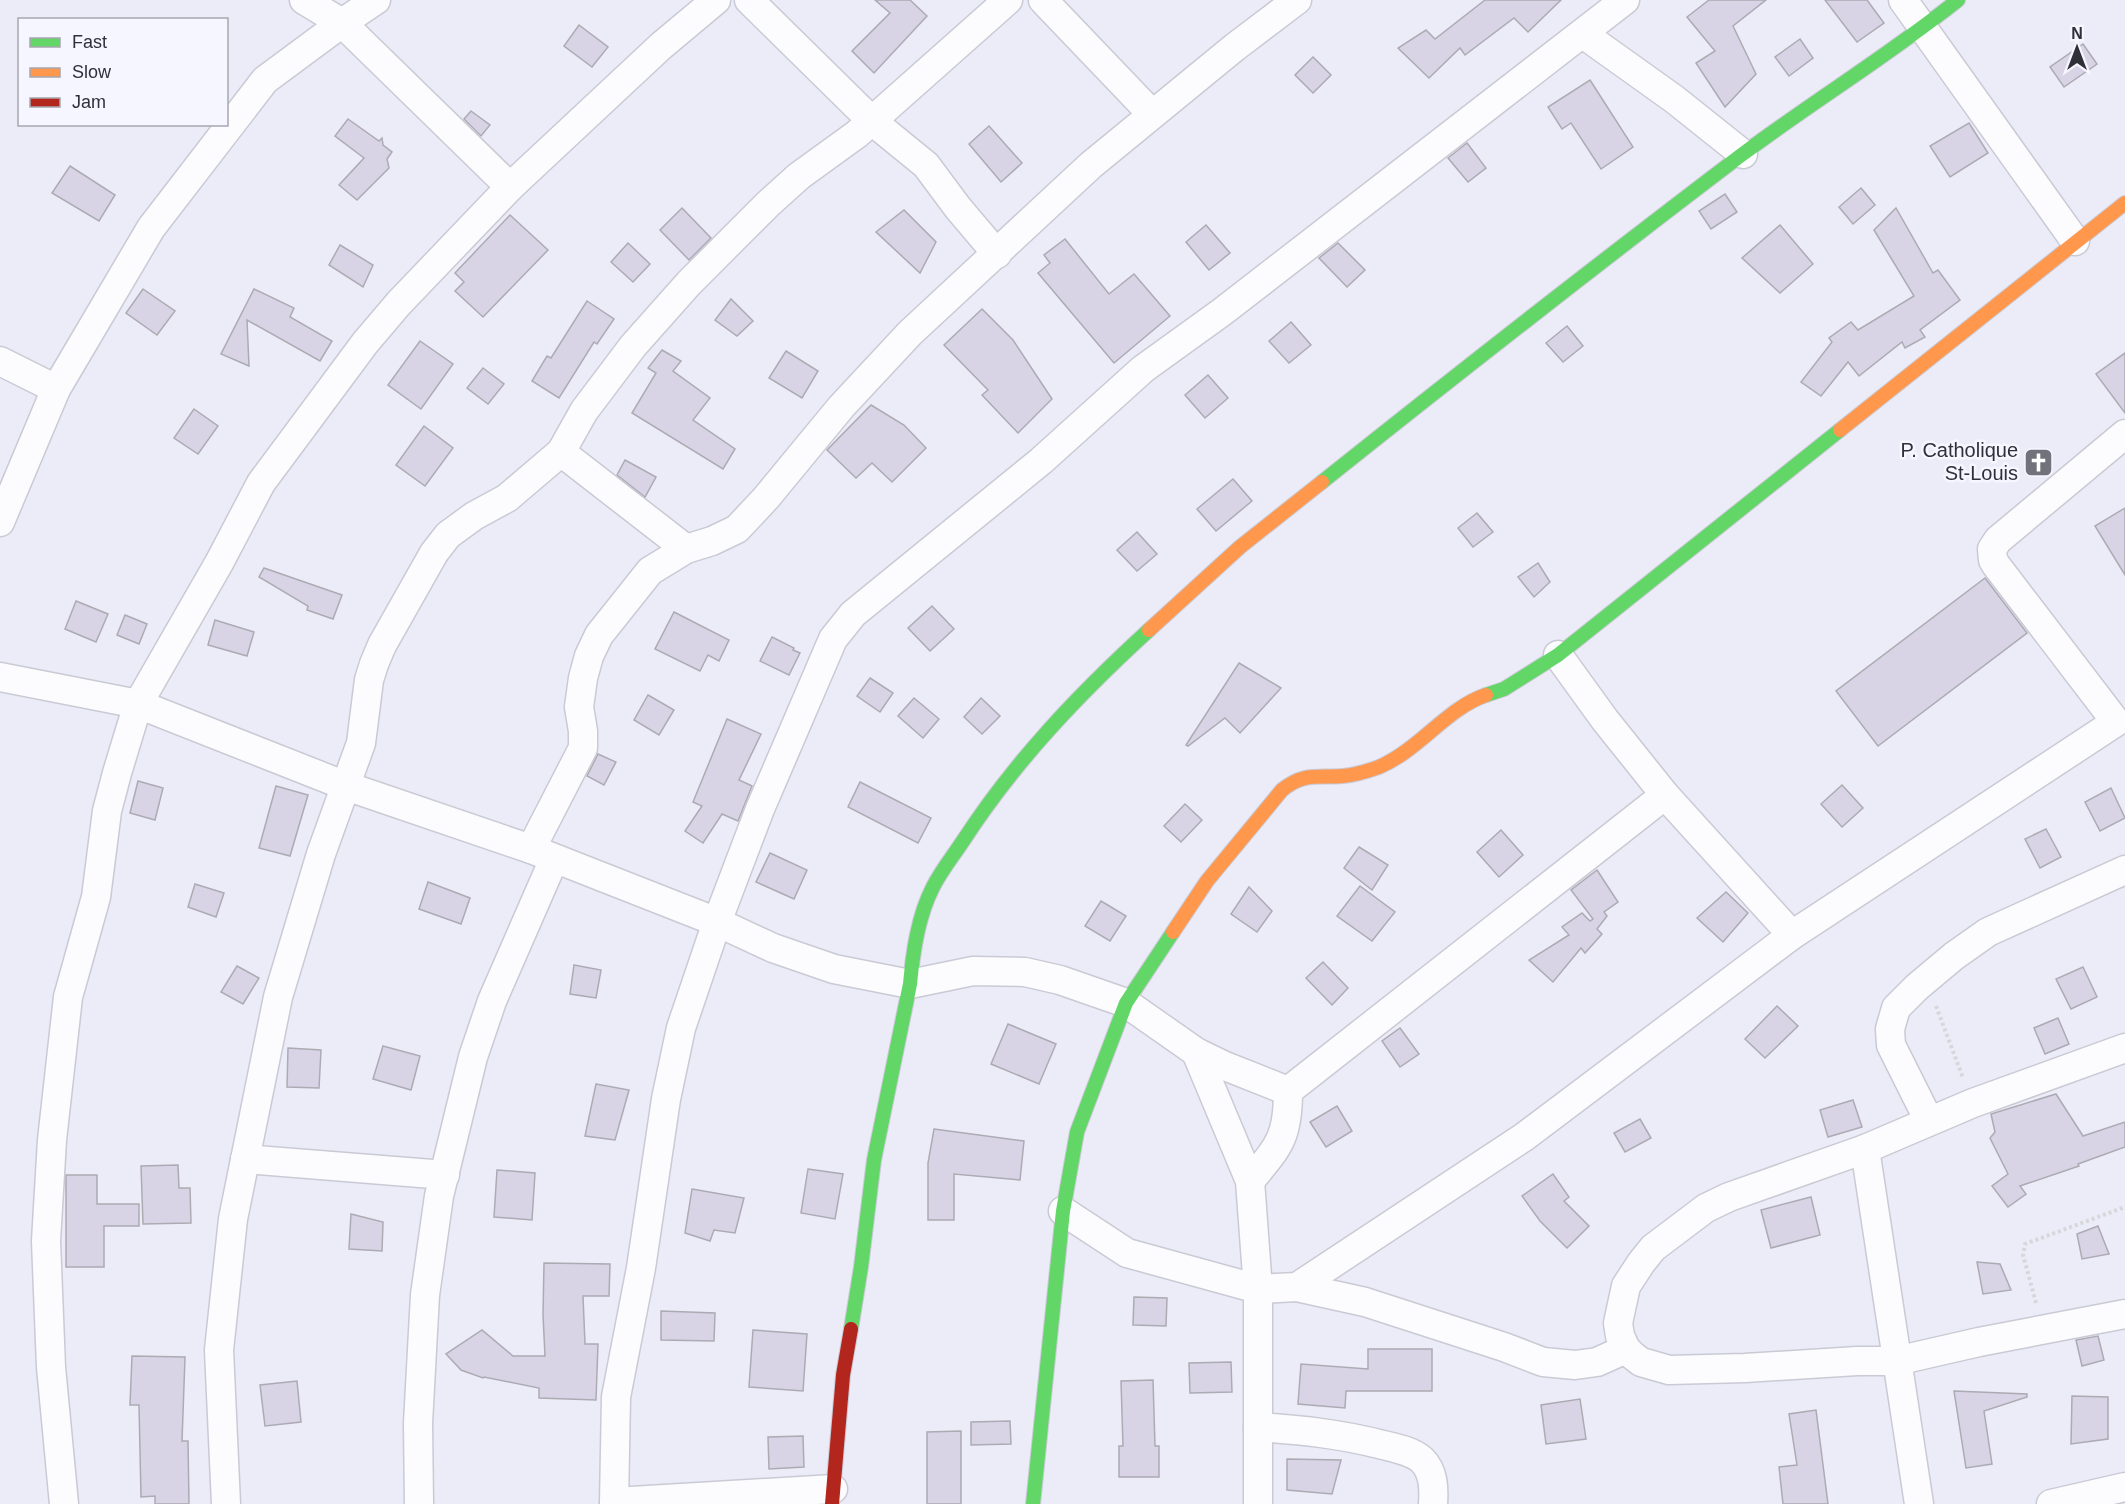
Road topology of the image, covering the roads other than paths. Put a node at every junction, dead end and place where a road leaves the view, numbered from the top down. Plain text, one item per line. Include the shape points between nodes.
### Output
1 (304, 0) edge
2 (376, 0) edge
3 (716, 0) edge
4 (750, 0) edge
5 (1008, 0) edge
6 (1043, 0) edge
7 (1297, 0) edge
8 (1625, 0) edge
9 (1903, 0) edge
10 (1958, 0) edge
11 (342, 23) junction
12 (1923, 28) junction
13 (1583, 34) junction
14 (1152, 114) junction
15 (872, 121) junction
16 (1743, 154) junction
17 (510, 187) junction
18 (2125, 203) edge
19 (2075, 241) junction
20 (997, 254) junction
21 (0, 361) edge
22 (56, 389) junction
23 (2125, 434) edge
24 (561, 452) junction
25 (0, 522) edge
26 (686, 549) junction
27 (1558, 655) junction
28 (0, 677) edge
29 (138, 704) junction
30 (2120, 718) edge
31 (346, 786) junction
32 (1665, 795) junction
33 (542, 854) junction
34 (2125, 870) edge
35 (717, 922) junction
36 (1792, 935) junction
37 (910, 984) junction
38 (1126, 1003) junction
39 (2125, 1048) edge
40 (1196, 1052) junction
41 (1288, 1091) junction
42 (1929, 1121) junction
43 (1864, 1149) junction
44 (245, 1159) junction
45 (445, 1175) junction
46 (1250, 1181) junction
47 (1064, 1211) junction
48 (1297, 1287) junction
49 (1258, 1288) junction
50 (2125, 1314) edge
51 (1626, 1349) junction
52 (1896, 1362) junction
53 (1258, 1427) junction
54 (2125, 1487) edge
55 (833, 1497) edge
56 (614, 1503) edge
57 (64, 1504) edge
58 (226, 1504) edge
59 (419, 1504) edge
60 (1033, 1504) edge
61 (1258, 1504) edge
62 (1433, 1504) edge
63 (1919, 1504) edge
64 (2052, 1504) edge

1 - 11 street
2 - 11 street
3 - 17 street via 660,46
4 - 15 street
5 - 15 street
6 - 14 street
7 - 14 street
8 - 13 street
9 - 12 street
10 - 12 street
11 - 17 street
11 - 22 street via 265,80 252,96 151,228
12 - 16 street
12 - 19 street
13 - 16 street
13 - 35 street via 1143,369 1041,461 853,614 833,639 818,671
14 - 20 street via 1091,165
15 - 20 street via 926,165
15 - 24 street via 799,176 689,283 633,346 584,411
16 - 37 street via 1240,547 1112,664 1038,740 980,815 933,887 923,913
17 - 29 street via 365,343 261,483
18 - 19 street
19 - 27 street
20 - 26 street via 910,333 737,529
21 - 22 street
22 - 25 street
23 - 30 street via 1992,549 1996,565
24 - 26 street
24 - 31 street via 507,498 448,535 434,553 374,664 361,743
26 - 33 street via 650,571 599,635 589,656 579,707 583,748
27 - 32 street
27 - 38 street via 1504,690 1466,704 1397,759 1371,770 1345,776 1306,776 1288,785 1207,881
28 - 29 street
29 - 31 street
29 - 57 street via 107,811 96,897 68,997 52,1140 46,1241 51,1367
30 - 36 street
31 - 33 street
31 - 44 street via 278,997
32 - 36 street
32 - 41 street
33 - 35 street
33 - 45 street via 473,1057
34 - 42 street via 1988,932 1954,956 1896,1008 1890,1029 1892,1045
35 - 37 street via 773,948 834,969
35 - 56 street via 681,1028 666,1099 641,1268 616,1397
36 - 48 street via 1524,1137
37 - 38 street via 974,971 1025,972
37 - 55 street via 874,1160 843,1375
38 - 40 street
38 - 47 street via 1077,1132
39 - 42 street
40 - 41 street
40 - 46 street
41 - 46 street via 1285,1132
42 - 43 street
43 - 51 street via 1729,1197 1706,1208 1653,1248 1626,1286 1620,1306 1618,1323
43 - 52 street
44 - 45 street
44 - 58 street via 233,1219 219,1350
45 - 59 street via 425,1295 418,1423
46 - 49 street
47 - 49 street via 1127,1253
47 - 60 street
48 - 49 street
48 - 51 street via 1365,1302 1543,1362 1597,1362
49 - 53 street
50 - 52 street
51 - 52 street via 1641,1362 1669,1370 1857,1360
52 - 63 street
53 - 61 street
53 - 62 street via 1349,1436 1405,1451 1422,1460 1429,1470 1434,1485
54 - 64 street
55 - 56 street

